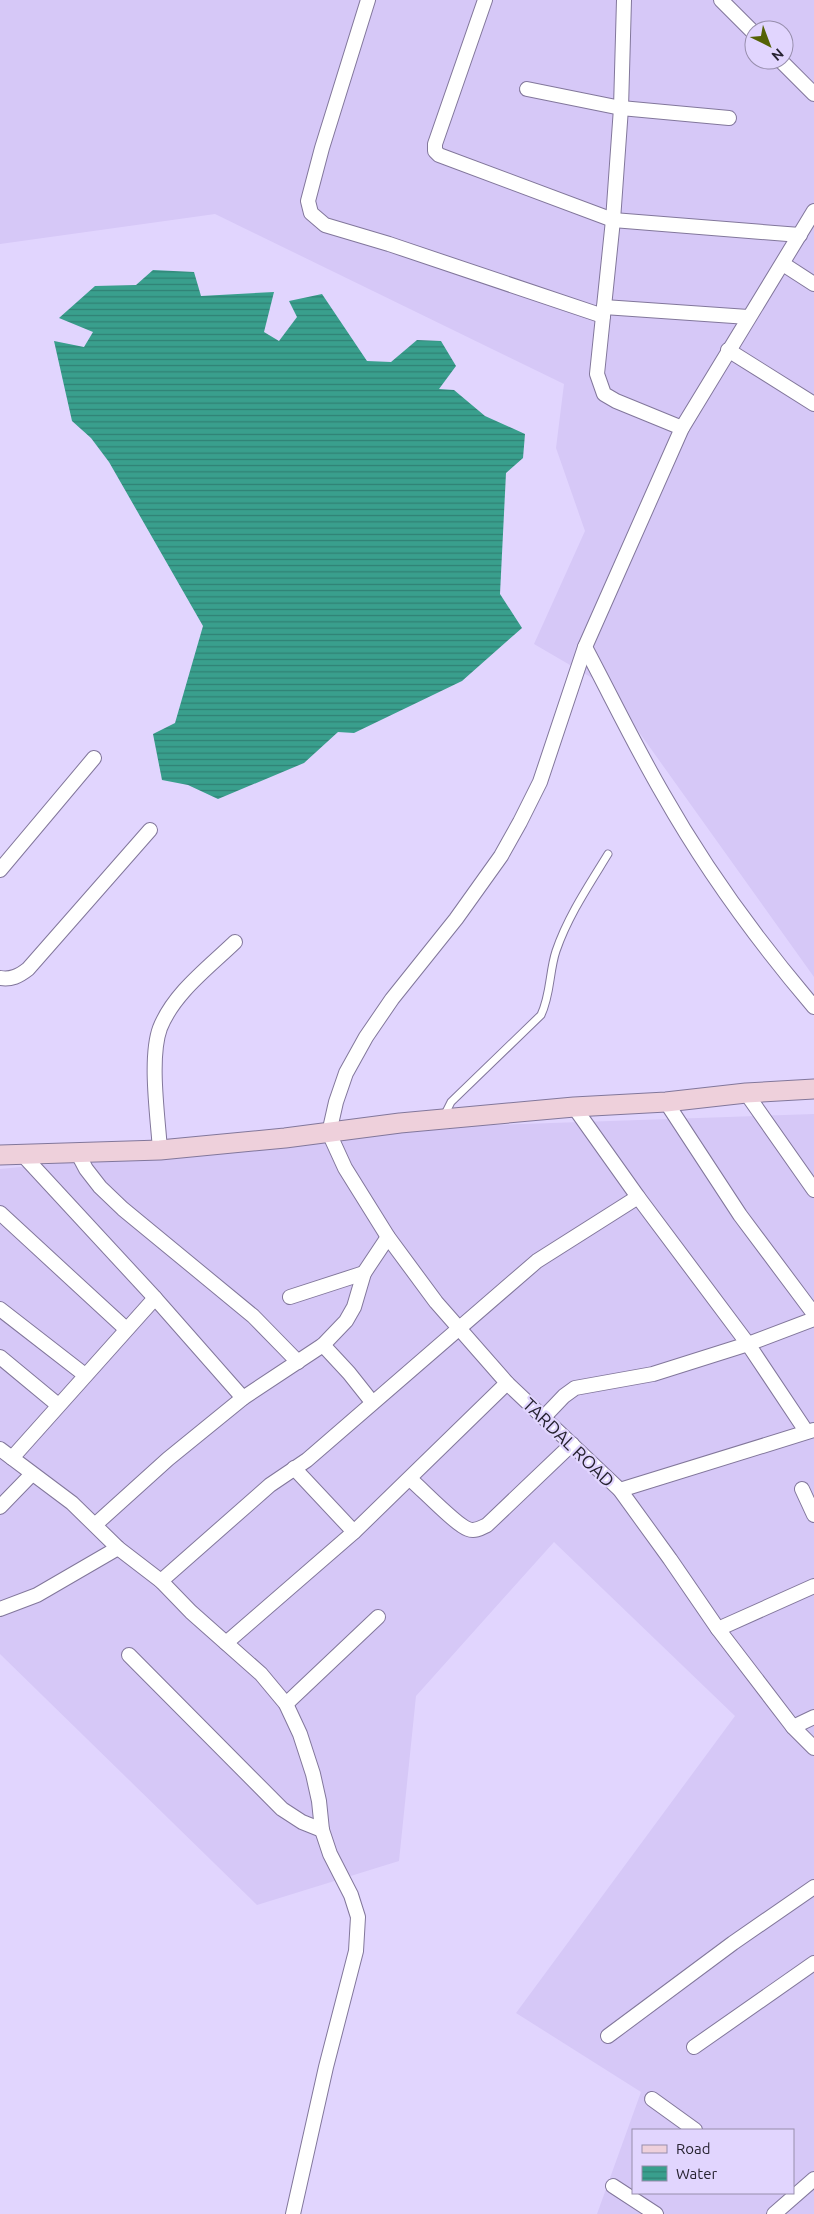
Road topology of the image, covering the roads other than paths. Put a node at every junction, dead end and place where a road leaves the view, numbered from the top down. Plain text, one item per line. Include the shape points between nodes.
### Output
1 (368, 0) edge
2 (485, 0) edge
3 (624, 0) edge
4 (721, 0) edge
5 (744, 24) edge
6 (790, 70) edge
7 (527, 89) dead end
8 (814, 94) edge
9 (621, 108) junction
10 (729, 118) dead end
11 (814, 211) edge
12 (613, 220) junction
13 (800, 235) junction
14 (783, 264) junction
15 (814, 284) edge
16 (603, 312) junction
17 (748, 317) junction
18 (728, 350) junction
19 (814, 404) edge
20 (682, 428) junction
21 (584, 647) junction
22 (94, 758) dead end
23 (150, 830) dead end
24 (608, 854) dead end
25 (0, 870) edge
26 (235, 942) dead end
27 (0, 978) edge
28 (814, 1007) edge
29 (814, 1089) edge
30 (746, 1092) junction
31 (666, 1102) junction
32 (574, 1107) junction
33 (442, 1119) junction
34 (329, 1133) junction
35 (160, 1150) junction
36 (77, 1152) junction
37 (21, 1154) junction
38 (0, 1155) edge
39 (814, 1190) edge
40 (638, 1197) junction
41 (0, 1213) edge
42 (388, 1237) junction
43 (364, 1273) junction
44 (290, 1297) dead end
45 (155, 1298) junction
46 (0, 1309) edge
47 (814, 1314) edge
48 (814, 1319) edge
49 (458, 1327) junction
50 (126, 1329) junction
51 (748, 1344) junction
52 (323, 1345) junction
53 (0, 1358) edge
54 (298, 1362) junction
55 (85, 1375) junction
56 (507, 1383) junction
57 (243, 1398) junction
58 (372, 1402) junction
59 (58, 1405) junction
60 (544, 1417) junction
61 (810, 1431) edge
62 (572, 1444) junction
63 (0, 1449) edge
64 (12, 1458) junction
65 (294, 1468) junction
66 (32, 1474) junction
67 (410, 1479) junction
68 (802, 1489) dead end
69 (620, 1490) junction
70 (0, 1507) edge
71 (814, 1515) edge
72 (96, 1524) junction
73 (354, 1532) junction
74 (118, 1548) junction
75 (161, 1581) junction
76 (814, 1586) edge
77 (0, 1609) edge
78 (378, 1617) dead end
79 (718, 1629) junction
80 (226, 1643) junction
81 (129, 1655) dead end
82 (286, 1704) junction
83 (814, 1717) edge
84 (793, 1727) junction
85 (814, 1748) edge
86 (322, 1830) junction
87 (814, 1887) edge
88 (814, 1963) edge
89 (608, 2036) dead end
90 (694, 2047) dead end
91 (652, 2099) dead end
92 (694, 2129) edge
93 (814, 2178) edge
94 (613, 2186) dead end
95 (794, 2190) edge
96 (786, 2195) edge
97 (293, 2214) edge
98 (656, 2214) edge
99 (774, 2214) edge

1 - 16 street via 322,148 308,201 311,213 325,225
2 - 12 street via 435,144 436,151 444,158
3 - 9 street
4 - 5 street
6 - 8 street
7 - 9 street
9 - 10 street
9 - 12 street
11 - 13 street
12 - 13 street
12 - 16 street
13 - 14 street
14 - 15 street
14 - 17 street
16 - 17 street
16 - 20 street via 597,374 604,394
17 - 18 street
18 - 19 street
18 - 20 street
20 - 21 street
21 - 28 street via 663,794 720,887
21 - 34 street via 540,782 520,822 501,856 366,1038 346,1074
22 - 25 street
23 - 27 street via 28,970 20,976
24 - 33 lane via 572,912 556,952 548,1000 541,1015 451,1102
26 - 35 street via 190,985 171,1008 160,1029 155,1058
29 - 30 main road
30 - 31 main road
30 - 39 street
31 - 32 main road
31 - 47 street via 740,1215
32 - 33 main road
32 - 40 street
33 - 34 main road
34 - 35 main road
34 - 42 street, TARDAL ROAD via 345,1168
35 - 36 main road
36 - 37 main road
36 - 54 street via 86,1169 122,1210 253,1316
37 - 38 main road
37 - 45 street
40 - 49 street via 537,1261
40 - 51 street
41 - 50 street
42 - 43 street
42 - 49 street, TARDAL ROAD
43 - 44 street
43 - 52 street via 354,1307 346,1321
45 - 50 street
45 - 57 street
46 - 55 street
48 - 51 street
49 - 56 street, TARDAL ROAD
49 - 58 street
50 - 55 street
51 - 60 street via 653,1374 575,1388
51 - 61 street
52 - 54 street
52 - 58 street
53 - 59 street
54 - 57 street
55 - 59 street
56 - 60 street, TARDAL ROAD
56 - 67 street
57 - 72 street
58 - 65 street
59 - 64 street
60 - 62 street, TARDAL ROAD
61 - 69 street
62 - 67 street via 478,1530 468,1529
62 - 69 street, TARDAL ROAD
63 - 64 street
64 - 66 street
65 - 73 street
65 - 75 street via 270,1485
66 - 70 street
66 - 72 street
67 - 73 street
68 - 71 street
69 - 79 street, TARDAL ROAD
72 - 74 street
73 - 80 street
74 - 75 street
74 - 77 street via 37,1594
75 - 80 street
76 - 79 street
78 - 82 street
79 - 84 street, TARDAL ROAD
80 - 82 street via 261,1674
81 - 86 street via 282,1809
82 - 86 street via 313,1774
83 - 84 street
84 - 85 street, TARDAL ROAD
86 - 97 street via 358,1918 356,1951
87 - 89 street
88 - 90 street
91 - 92 street
93 - 95 street
94 - 98 street
96 - 99 street

